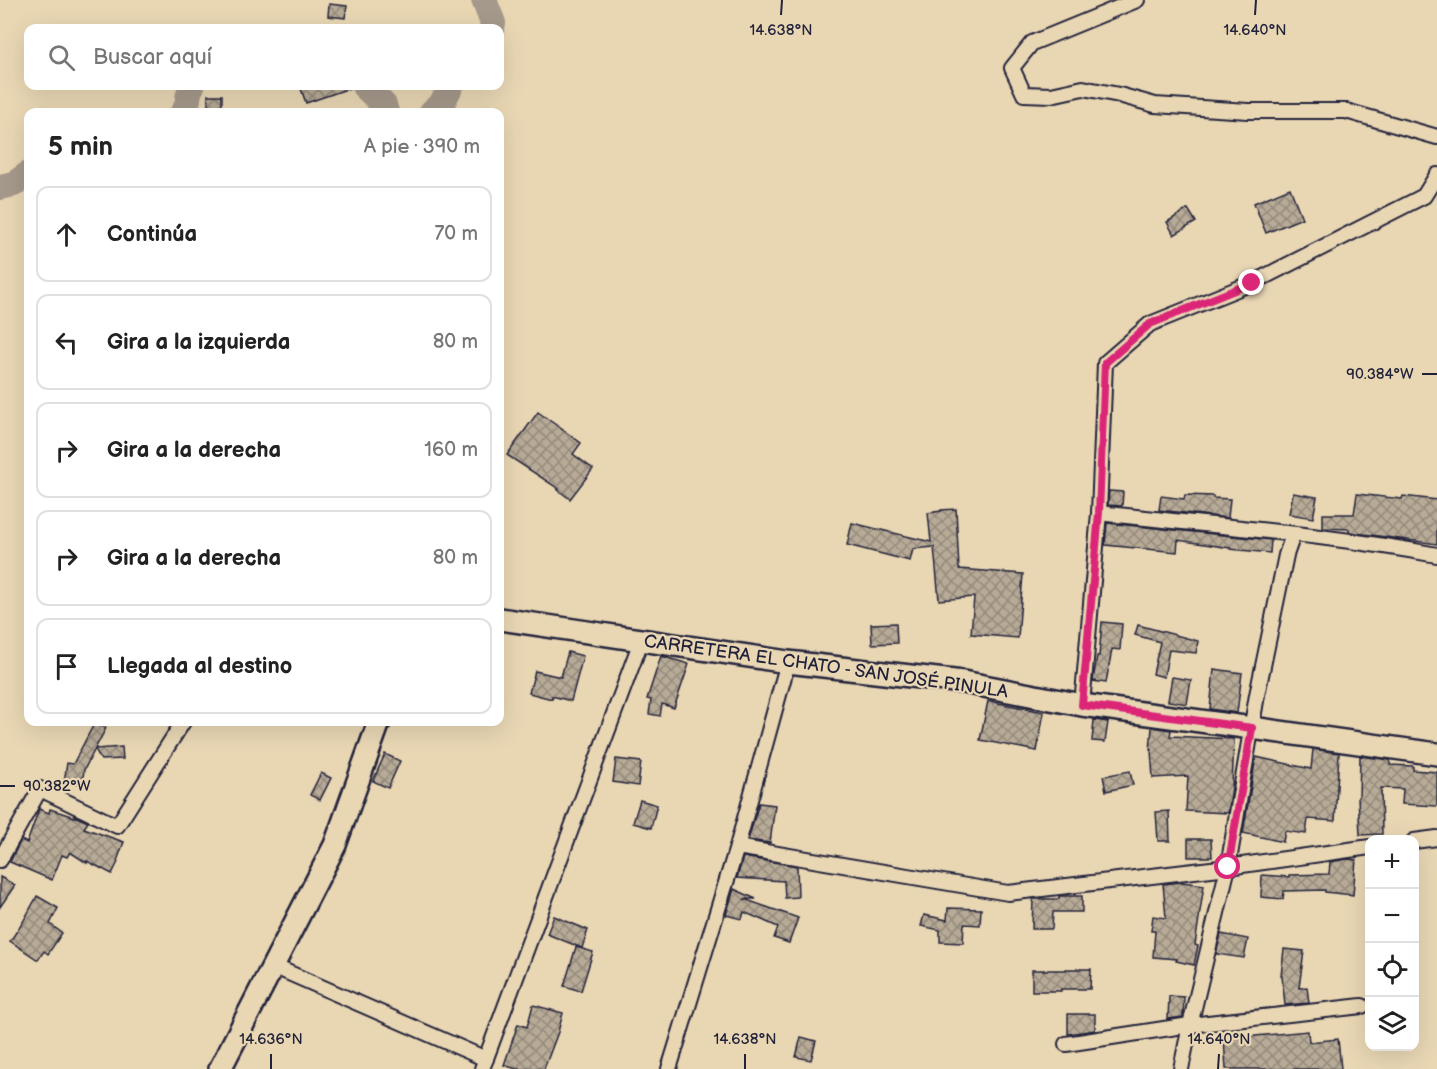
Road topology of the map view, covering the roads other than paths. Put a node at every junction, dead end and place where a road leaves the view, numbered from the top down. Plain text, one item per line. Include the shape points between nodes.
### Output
1 (1137, 0) edge
2 (1437, 137) edge
3 (1437, 175) edge
4 (1099, 513) junction
5 (1293, 534) junction
6 (1437, 555) edge
7 (504, 620) edge
8 (641, 641) junction
9 (788, 662) junction
10 (1082, 705) junction
11 (180, 726) edge
12 (378, 726) edge
13 (1252, 728) junction
14 (1437, 754) edge
15 (1437, 838) edge
16 (1419, 840) edge
17 (737, 847) junction
18 (1365, 848) edge
19 (0, 860) edge
20 (1228, 867) junction
21 (273, 966) junction
22 (1362, 1006) dead end
23 (1190, 1024) junction
24 (1066, 1044) dead end
25 (484, 1064) edge
26 (220, 1069) edge
27 (669, 1069) edge
28 (1181, 1069) edge

1 - 2 street via 1032,43 1012,68 1024,94 1083,88 1155,105 1248,111 1346,111
3 - 4 street via 1424,196 1252,283 1150,324 1105,363
4 - 5 street
4 - 10 street
5 - 6 street
5 - 13 street
7 - 8 main road, CARRETERA EL CHATO - SAN JOSÉ PINULA
8 - 9 main road, CARRETERA EL CHATO - SAN JOSÉ PINULA
8 - 25 street
9 - 10 main road, CARRETERA EL CHATO - SAN JOSÉ PINULA via 963,682
9 - 17 street
10 - 13 main road, CARRETERA EL CHATO - SAN JOSÉ PINULA
11 - 19 street via 117,826 40,789
12 - 21 main road via 335,845
13 - 14 main road, CARRETERA EL CHATO - SAN JOSÉ PINULA
13 - 20 street
15 - 16 street
17 - 20 street via 1008,893
17 - 27 street
18 - 20 street
20 - 23 street
21 - 25 street
21 - 26 main road
22 - 23 street
23 - 24 street
23 - 28 street

